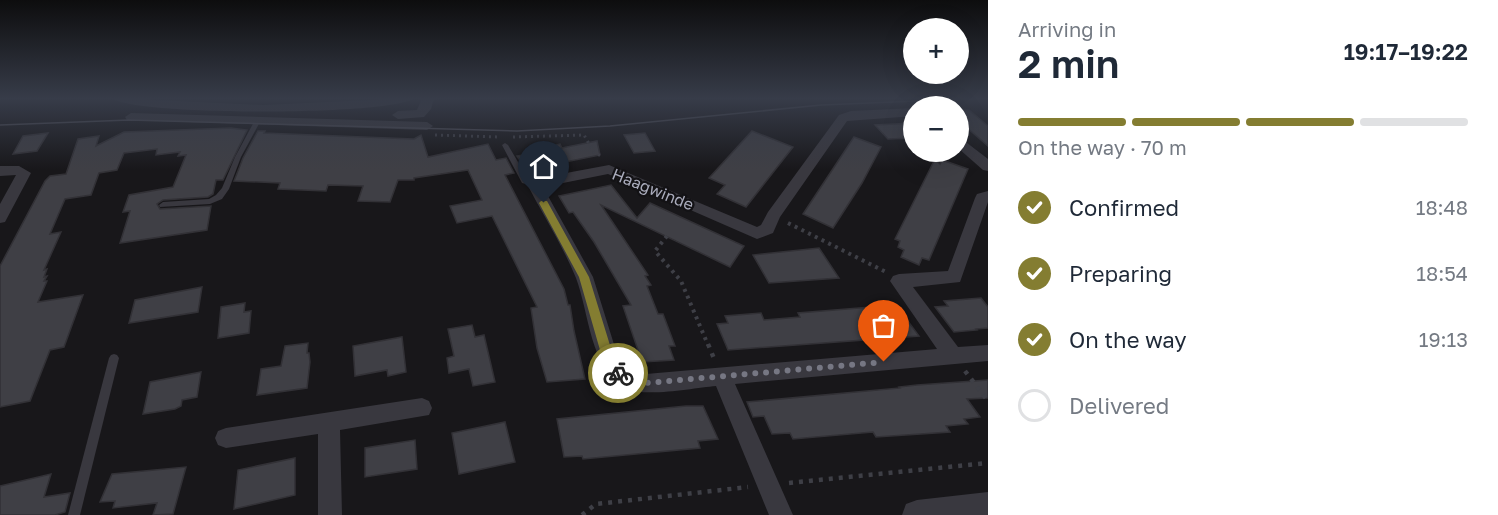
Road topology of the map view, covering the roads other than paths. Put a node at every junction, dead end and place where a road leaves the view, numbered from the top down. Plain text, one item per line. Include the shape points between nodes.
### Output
1 (257, 122) edge
2 (315, 122) edge
3 (840, 122) edge
4 (427, 126) road end
5 (505, 145) dead end
6 (969, 150) edge
7 (988, 167) edge
8 (0, 171) edge
9 (534, 184) junction
10 (988, 196) edge
11 (163, 205) dead end
12 (0, 218) edge
13 (988, 353) edge
14 (953, 356) junction
15 (114, 357) dead end
16 (721, 375) junction
17 (422, 408) dead end
18 (329, 423) junction
19 (226, 438) dead end
20 (988, 507) edge
21 (74, 515) edge
22 (330, 515) edge
23 (781, 515) edge
24 (916, 515) edge

1 - 11 lane via 219,197
2 - 4 street
3 - 9 street, Haagwinde via 767,229 758,233 609,169
5 - 9 lane via 525,181
6 - 7 street
8 - 12 street via 24,172
9 - 16 street via 584,277 608,357 617,372 632,382 646,383
10 - 14 street via 982,198 954,277 899,281
13 - 14 street
14 - 16 street
15 - 21 lane
16 - 23 street
17 - 18 street
18 - 19 street
18 - 22 street
20 - 24 street

